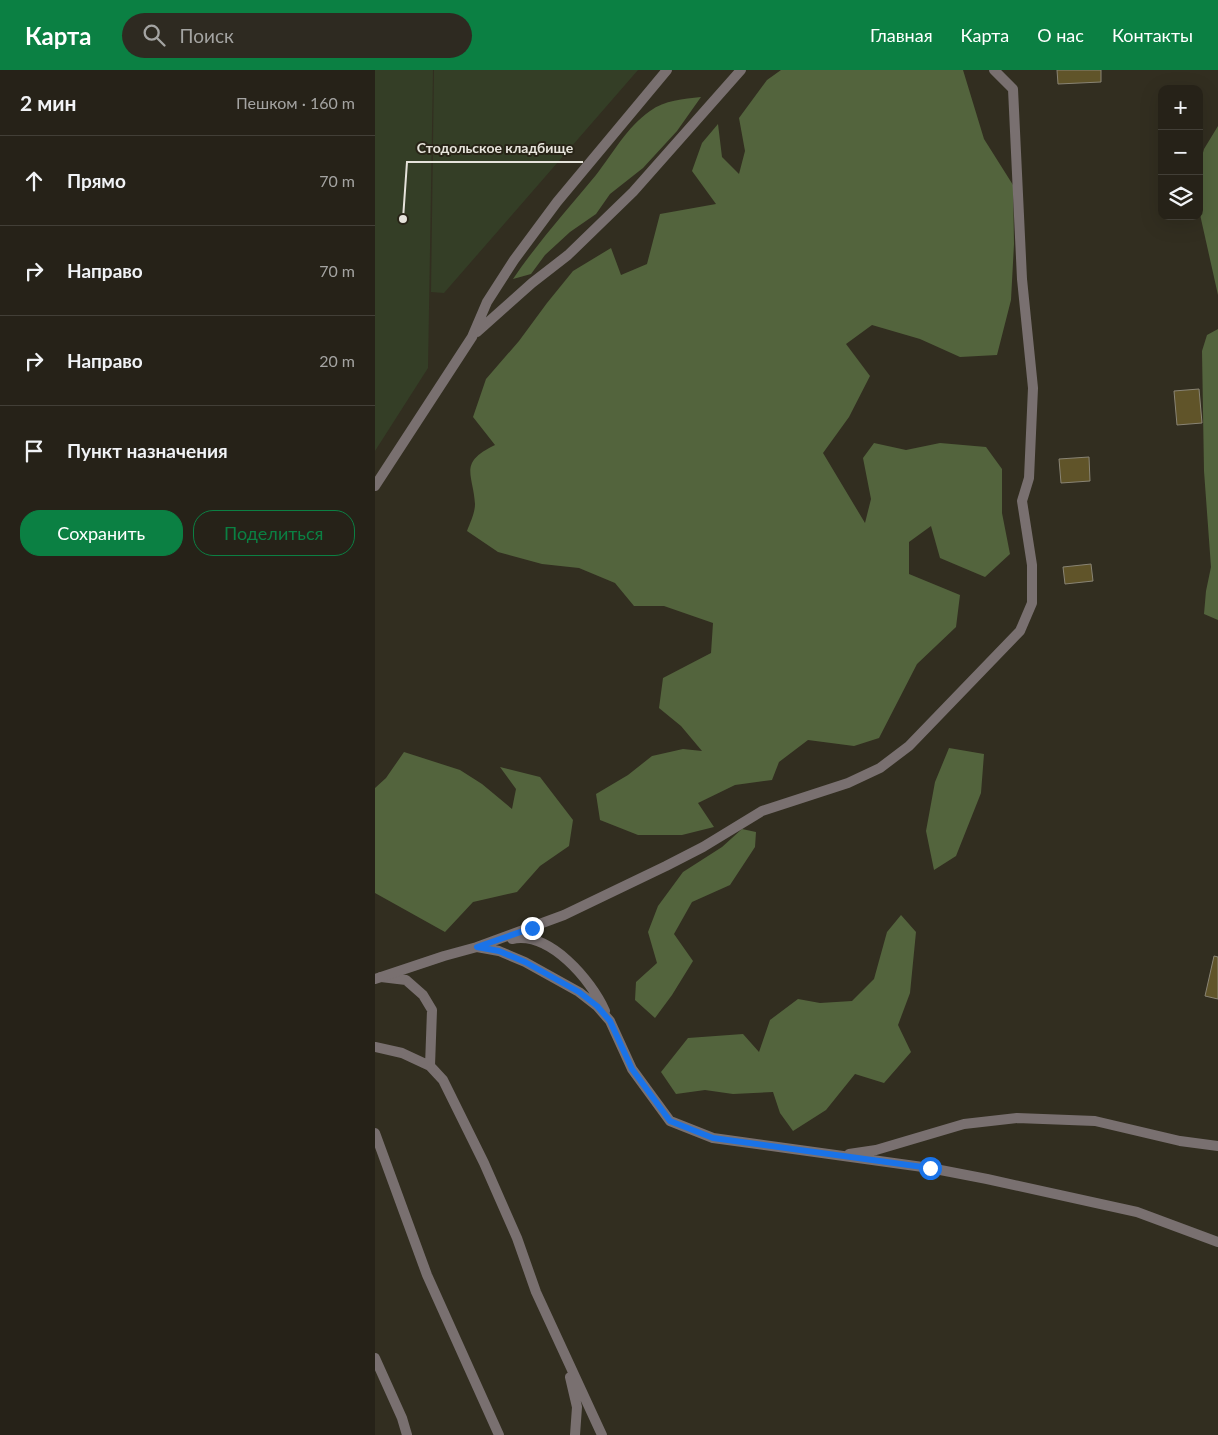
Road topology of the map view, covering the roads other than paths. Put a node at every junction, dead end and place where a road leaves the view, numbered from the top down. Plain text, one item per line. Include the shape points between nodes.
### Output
1 (667, 70) edge
2 (741, 70) edge
3 (994, 70) edge
4 (473, 337) junction
5 (375, 486) edge
6 (477, 947) junction
7 (378, 978) edge
8 (610, 1021) junction
9 (375, 1047) edge
10 (430, 1066) junction
11 (375, 1133) edge
12 (1218, 1146) edge
13 (839, 1156) junction
14 (1218, 1242) edge
15 (565, 1353) junction
16 (375, 1358) edge
17 (407, 1435) edge
18 (499, 1435) edge
19 (575, 1435) edge
20 (602, 1435) edge

1 - 4 street via 557,202 514,260 487,302
2 - 4 street via 633,192 568,255 506,305
3 - 6 street via 1013,89 1022,279 1033,388 1029,478 1022,501 1033,565 1032,603 1020,632 909,746 880,768 848,783 762,811 703,847 564,915
4 - 5 street
6 - 7 street
6 - 8 street via 499,951 525,962 579,992
6 - 8 street via 522,937 543,944 584,976 599,996
7 - 10 street via 406,980 423,995 432,1010
8 - 13 street via 632,1069 670,1121 713,1138
9 - 10 street via 402,1053
10 - 15 street via 443,1080 462,1115
11 - 18 street via 427,1275
12 - 13 street via 1095,1122 1017,1118 964,1124 876,1150
13 - 14 street via 930,1168 1081,1198 1137,1212
15 - 19 street via 577,1407
15 - 20 street
16 - 17 street

